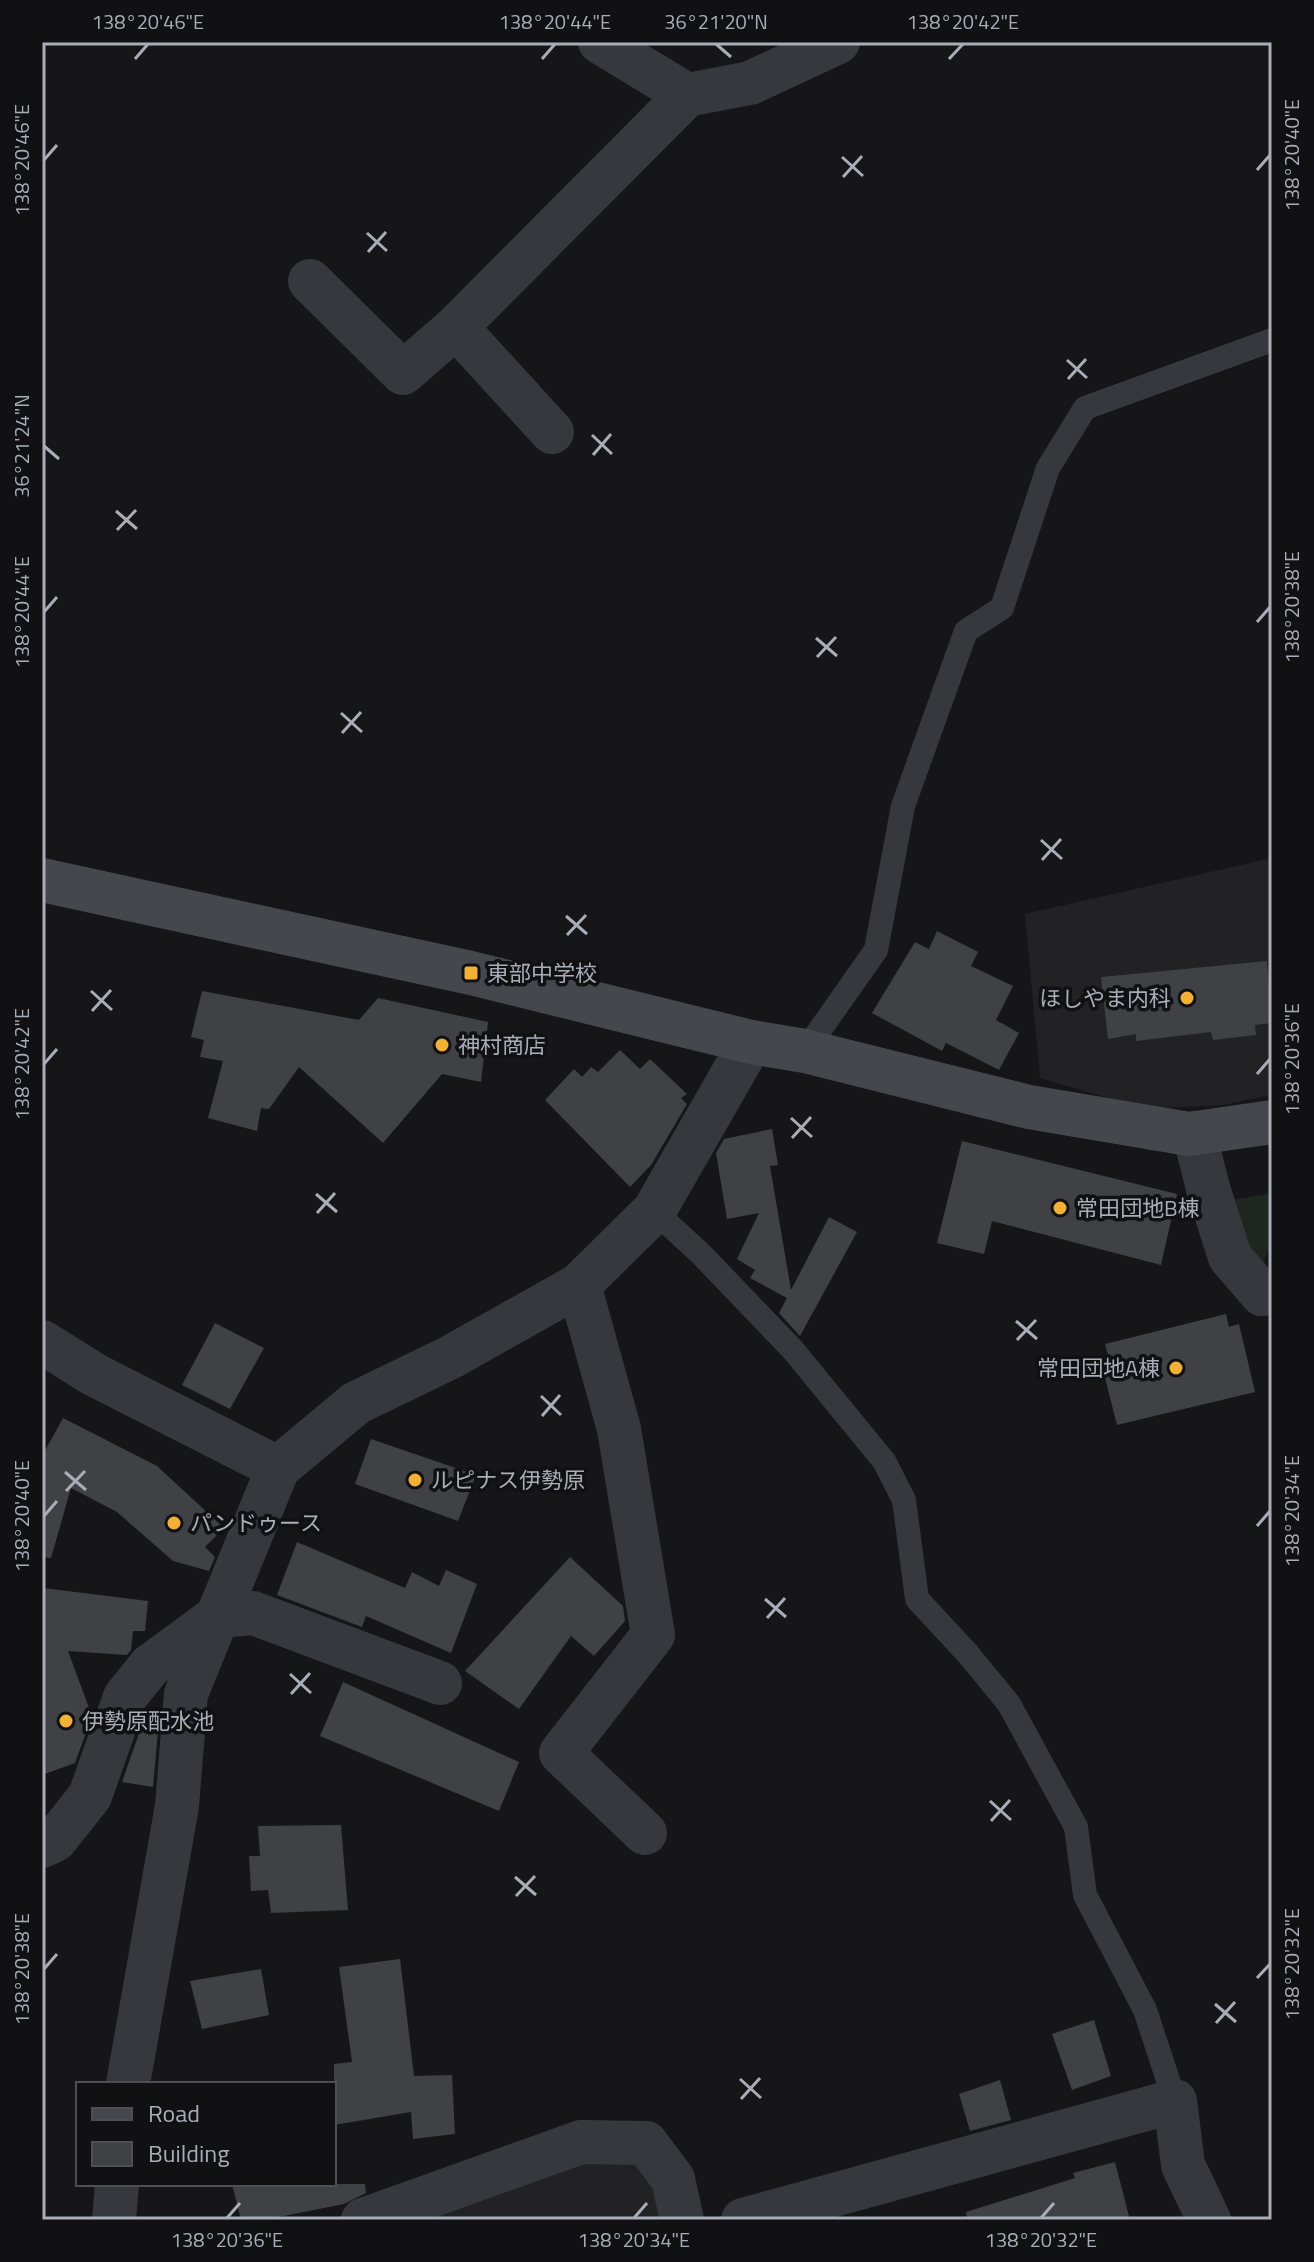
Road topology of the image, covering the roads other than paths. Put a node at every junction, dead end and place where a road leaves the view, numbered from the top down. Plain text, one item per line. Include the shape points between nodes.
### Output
1 (600, 42) edge
2 (838, 42) edge
3 (687, 95) junction
4 (310, 281) dead end
5 (456, 327) junction
6 (1272, 340) edge
7 (552, 432) dead end
8 (42, 880) edge
9 (751, 1042) junction
10 (805, 1051) junction
11 (1272, 1122) edge
12 (1194, 1133) junction
13 (654, 1211) junction
14 (579, 1285) junction
15 (1272, 1293) edge
16 (42, 1342) edge
17 (278, 1468) junction
18 (218, 1616) junction
19 (440, 1683) dead end
20 (645, 1833) dead end
21 (42, 1846) edge
22 (128, 2082) edge
23 (1175, 2101) junction
24 (117, 2186) edge
25 (114, 2220) edge
26 (363, 2220) edge
27 (682, 2220) edge
28 (743, 2220) edge
29 (1209, 2220) edge

1 - 3 street
2 - 3 street via 750,83
3 - 5 street
4 - 5 street via 403,373
5 - 7 street
6 - 10 lane via 1085,408 1048,468 1002,608 966,631 903,806 876,950
8 - 9 street via 471,973
9 - 10 street
9 - 13 street
10 - 12 street via 1029,1107
11 - 12 street
12 - 15 street via 1230,1257 1262,1294
13 - 14 street
13 - 23 lane via 793,1350 884,1461 904,1500 917,1599 1009,1704 1076,1827 1085,1895 1145,2010
14 - 17 street via 356,1403
14 - 20 street via 619,1429 653,1635 561,1753
16 - 17 street via 95,1375
17 - 18 street
18 - 19 street via 253,1613
18 - 21 street via 150,1666 125,1697 90,1796 55,1840
18 - 22 street via 186,1694 177,1806
23 - 28 street
23 - 29 street via 1183,2165
24 - 25 street
26 - 27 street via 581,2142 646,2143 673,2179

